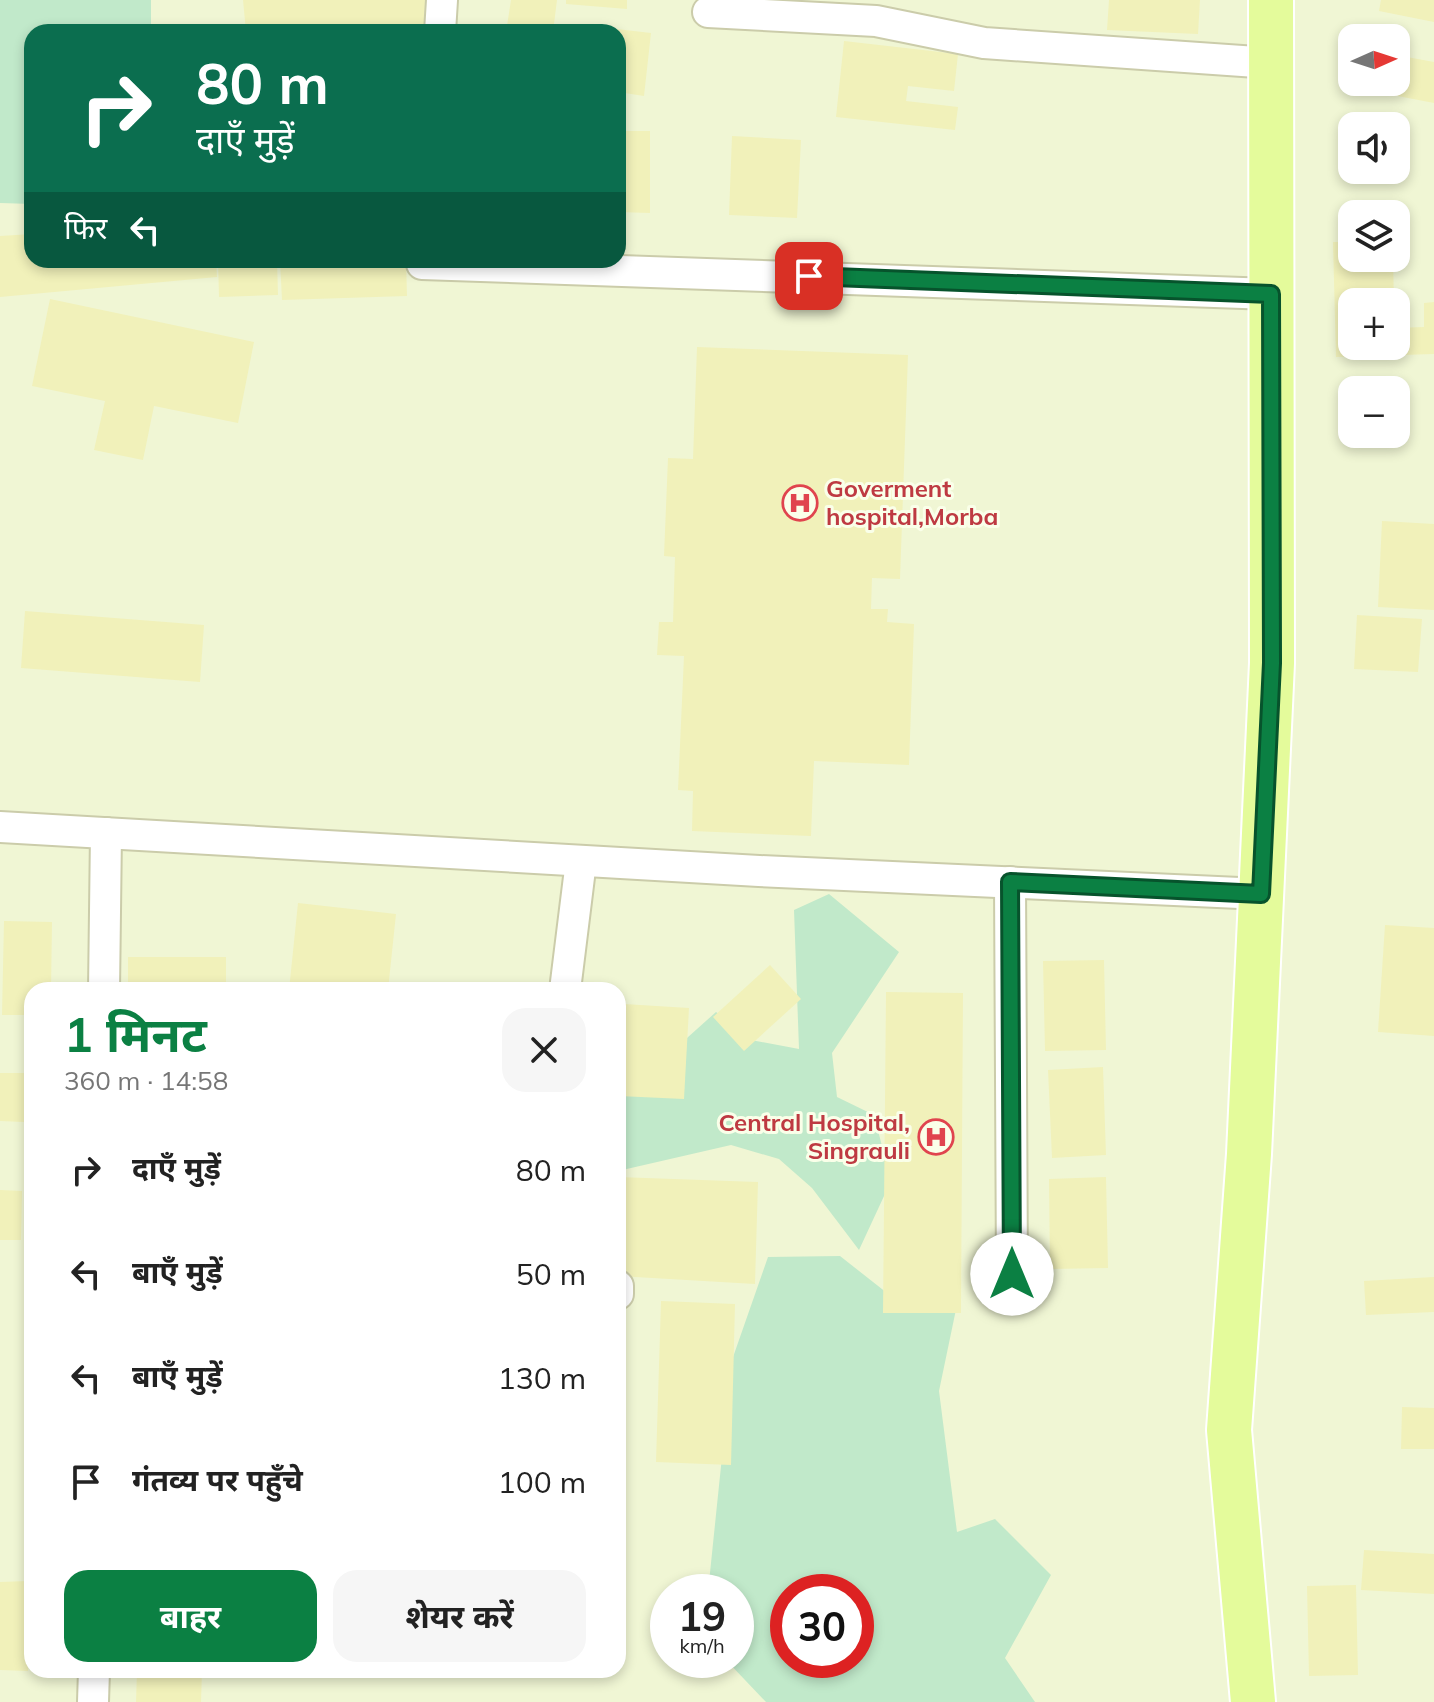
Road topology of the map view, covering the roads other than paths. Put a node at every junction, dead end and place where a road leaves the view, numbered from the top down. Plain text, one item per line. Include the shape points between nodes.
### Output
1 (442, 0) edge
2 (1271, 0) edge
3 (708, 12) dead end
4 (440, 24) edge
5 (1271, 63) junction
6 (535, 268) edge
7 (1271, 294) junction
8 (0, 827) edge
9 (106, 833) junction
10 (581, 861) junction
11 (1010, 882) junction
12 (1261, 894) junction
13 (104, 982) edge
14 (566, 982) edge
15 (1012, 1274) dead end
16 (94, 1678) edge
17 (93, 1702) edge
18 (1253, 1702) edge

1 - 4 street
2 - 5 main road
3 - 5 street via 876,21 984,43
5 - 7 main road
6 - 7 street
7 - 12 main road via 1272,663
8 - 9 street
9 - 10 street
9 - 13 street
10 - 11 street
10 - 14 street
11 - 12 street
11 - 15 street
12 - 18 main road via 1229,1430
16 - 17 street

